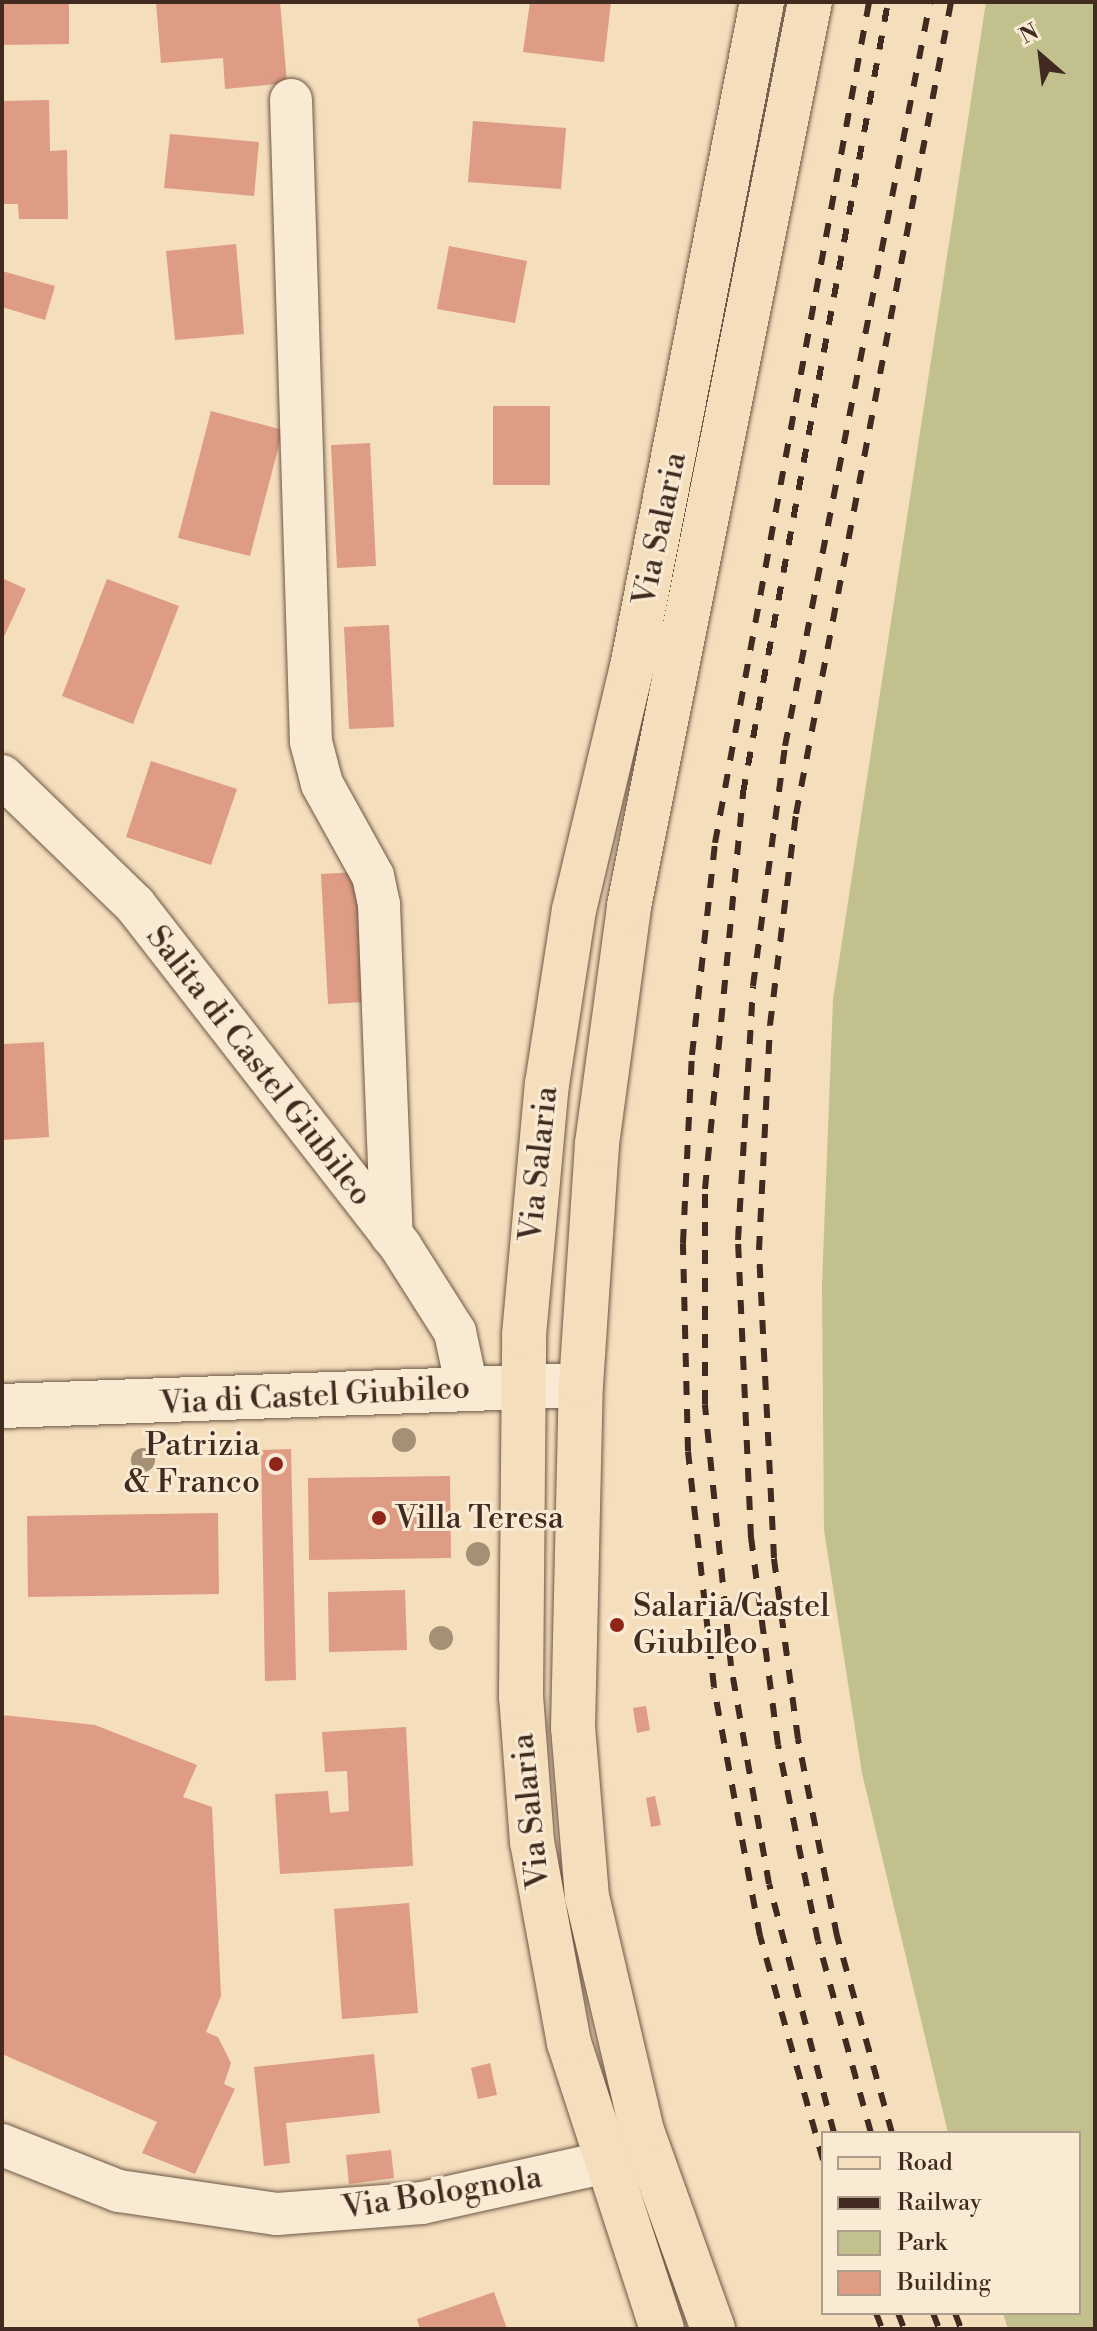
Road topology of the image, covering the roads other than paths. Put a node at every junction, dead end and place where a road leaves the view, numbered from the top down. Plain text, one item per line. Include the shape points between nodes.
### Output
1 (762, 2) edge
2 (810, 2) edge
3 (291, 100) dead end
4 (2, 776) edge
5 (392, 1236) junction
6 (581, 1385) junction
7 (523, 1386) junction
8 (467, 1388) junction
9 (2, 1406) edge
10 (2, 2145) edge
11 (603, 2163) junction
12 (662, 2329) edge
13 (713, 2329) edge

1 - 7 main road, Via Salaria via 632,667 572,923 535,1197
2 - 6 main road, Via Salaria via 629,906 597,1144
3 - 5 street via 311,742 322,784 368,865 379,905
4 - 5 street, Salita di Castel Giubileo via 135,905
5 - 8 street, Salita di Castel Giubileo via 455,1332
6 - 7 street, Via di Castel Giubileo
6 - 13 main road, Via Salaria via 573,1728 587,1897 642,2131
7 - 8 street, Via di Castel Giubileo
7 - 11 main road, Via Salaria via 525,1790 558,1994
8 - 9 street, Via di Castel Giubileo
10 - 11 street, Via Bolognola via 119,2191 277,2214 422,2203
11 - 12 main road, Via Salaria

